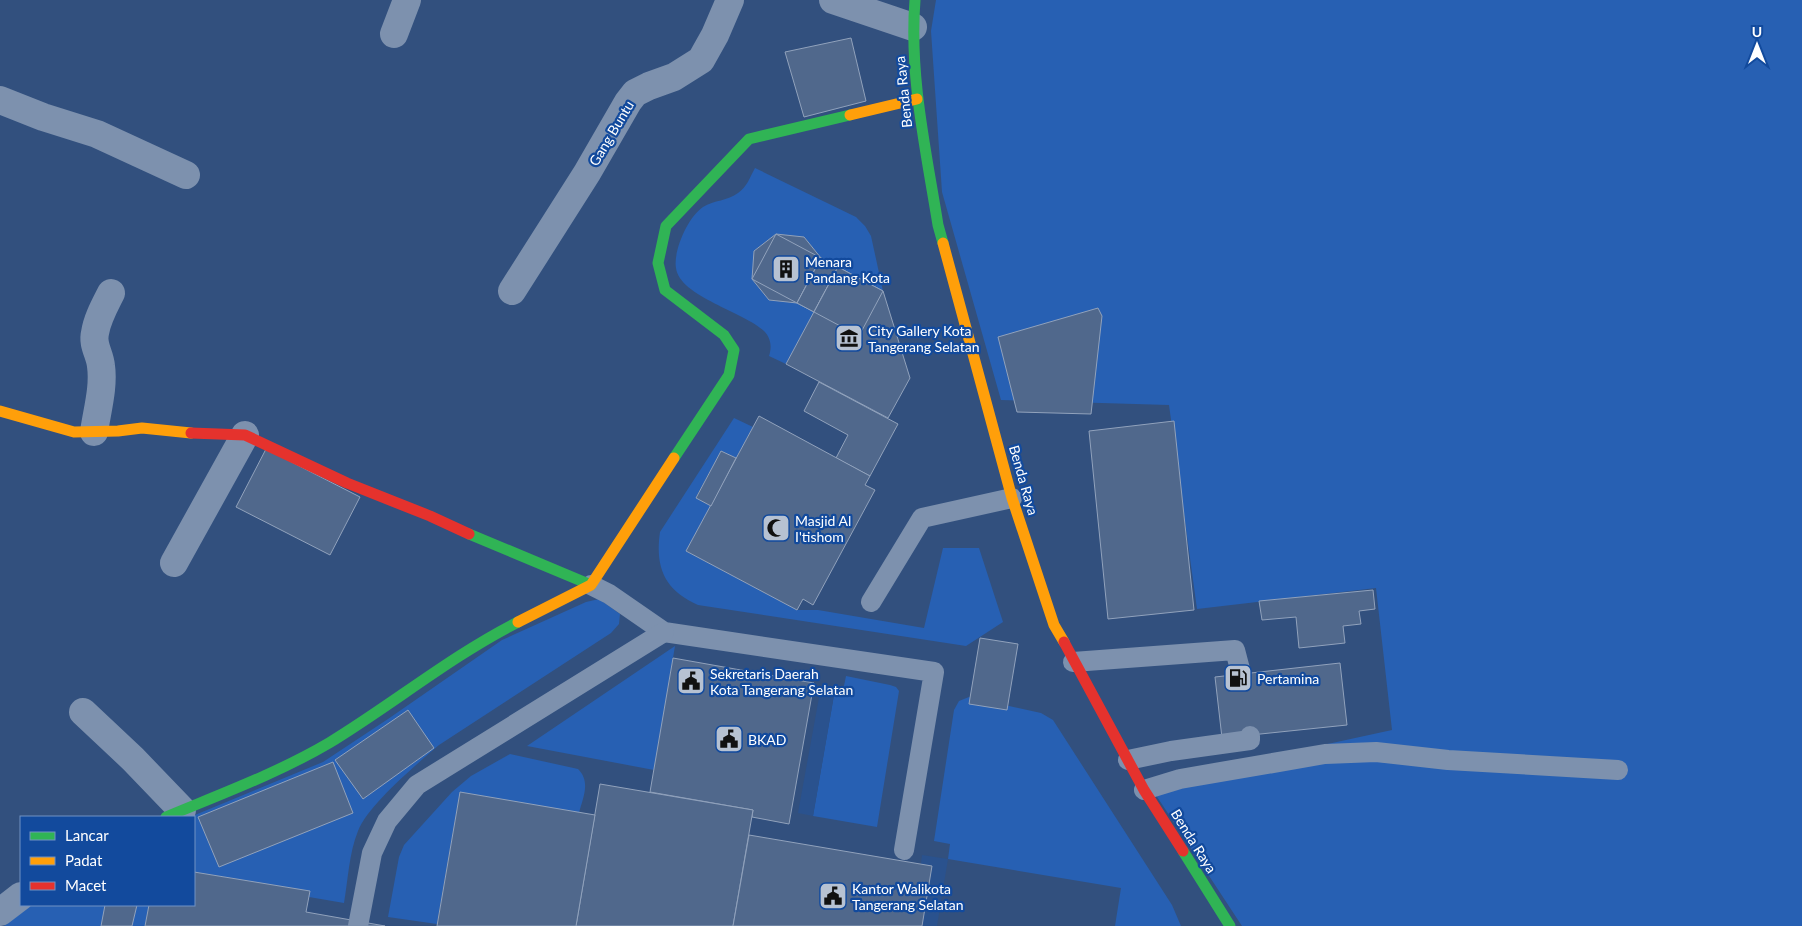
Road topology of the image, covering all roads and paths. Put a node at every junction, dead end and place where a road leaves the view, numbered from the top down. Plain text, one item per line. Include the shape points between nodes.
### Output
1 (407, 0) edge
2 (730, 0) edge
3 (833, 0) edge
4 (915, 0) edge
5 (913, 27) junction
6 (394, 34) dead end
7 (917, 99) junction
8 (0, 100) edge
9 (186, 175) dead end
10 (512, 291) dead end
11 (110, 293) dead end
12 (0, 411) edge
13 (94, 432) junction
14 (245, 435) junction
15 (1012, 498) junction
16 (174, 563) dead end
17 (591, 585) junction
18 (871, 602) dead end
19 (664, 632) junction
20 (1073, 662) junction
21 (1241, 673) dead end
22 (83, 712) dead end
23 (1250, 736) dead end
24 (1128, 760) junction
25 (1618, 770) dead end
26 (1144, 790) junction
27 (174, 814) edge
28 (904, 850) dead end
29 (20, 897) edge
30 (0, 912) edge
31 (358, 926) edge
32 (1230, 926) edge

1 - 6 street
2 - 10 street, Gang Buntu via 700,60 674,78 634,93
3 - 5 street
4 - 5 street, Benda Raya
5 - 7 street, Benda Raya
7 - 15 street, Benda Raya via 938,225
7 - 17 street via 750,139 666,226 658,263 665,290 724,335 734,350 731,367 729,375
8 - 9 street via 97,134
11 - 13 street via 95,332 94,346 99,355 101,383
12 - 13 street via 74,432
13 - 14 street via 142,428 178,433
14 - 16 street
14 - 17 street via 347,484
15 - 18 lane via 922,518
15 - 20 street, Benda Raya via 1054,625
17 - 19 lane
17 - 27 street via 456,657 328,743 264,776
19 - 28 lane via 934,672
19 - 31 lane via 417,785 387,821 372,852
20 - 21 lane via 1235,650
20 - 24 street, Benda Raya
22 - 27 street via 133,759
23 - 24 lane via 1250,740
24 - 26 street, Benda Raya
25 - 26 lane via 1456,761 1376,752 1325,754 1180,779
26 - 32 street, Benda Raya
29 - 30 street

